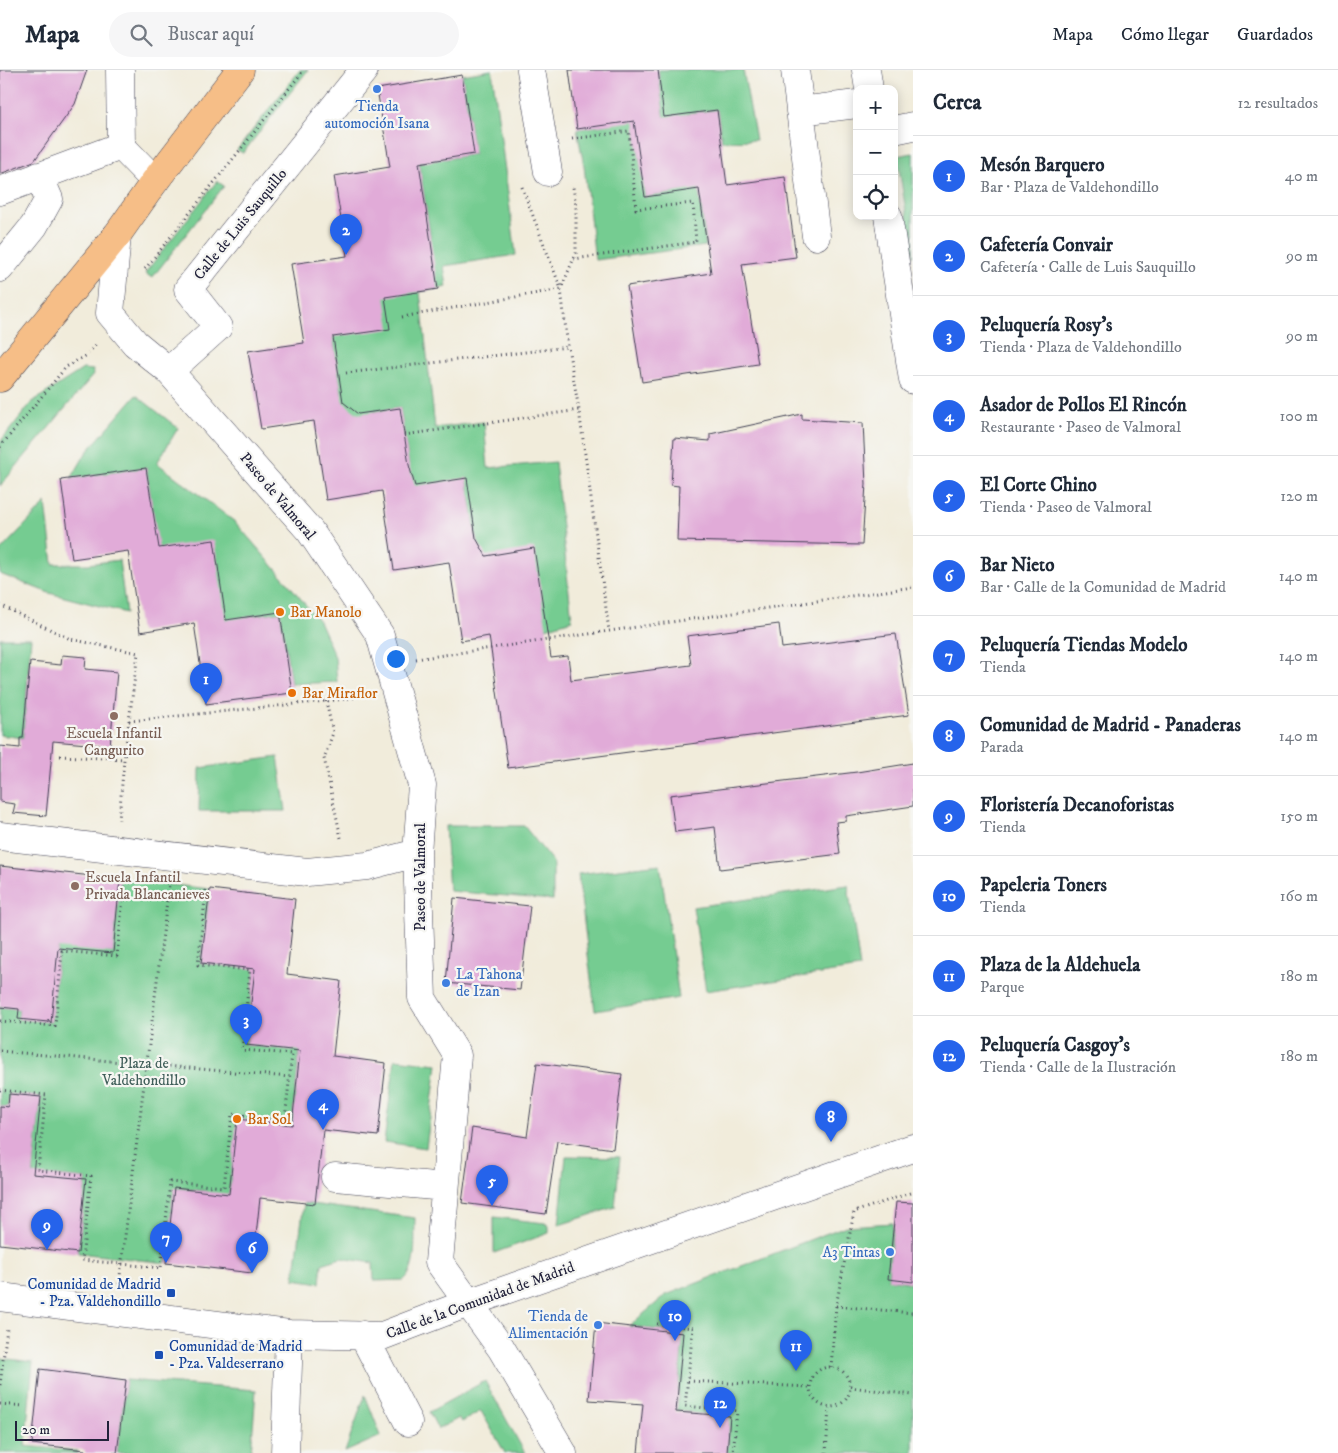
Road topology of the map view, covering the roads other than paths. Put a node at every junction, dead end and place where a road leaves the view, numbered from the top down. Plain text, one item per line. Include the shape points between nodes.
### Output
1 (120, 70) edge
2 (240, 70) edge
3 (364, 70) edge
4 (531, 70) edge
5 (795, 70) edge
6 (866, 70) edge
7 (868, 85) edge
8 (853, 104) edge
9 (800, 111) junction
10 (913, 126) edge
11 (898, 129) edge
12 (121, 146) junction
13 (560, 175) road end
14 (39, 176) junction
15 (155, 181) junction
16 (0, 191) edge
17 (889, 220) edge
18 (117, 235) junction
19 (816, 236) dead end
20 (0, 268) edge
21 (169, 371) junction
22 (0, 378) edge
23 (913, 380) edge
24 (0, 836) edge
25 (417, 853) junction
26 (913, 1148) edge
27 (335, 1177) dead end
28 (445, 1187) junction
29 (1, 1296) edge
30 (468, 1303) junction
31 (289, 1334) junction
32 (363, 1336) junction
33 (408, 1422) dead end
34 (285, 1453) edge
35 (563, 1453) edge

1 - 12 street
2 - 15 main road
3 - 21 street, Calle de Luis Sauquillo via 188,289 218,327
4 - 13 street
5 - 9 street
6 - 7 street
8 - 9 street
9 - 19 street
10 - 11 street
12 - 14 street
12 - 15 street
14 - 16 street
14 - 20 street via 49,198 34,226
15 - 18 main road
17 - 23 street
18 - 21 street, Paseo de Valmoral via 110,313 135,343
18 - 22 main road
21 - 25 street, Paseo de Valmoral via 310,531 380,635 422,785
24 - 25 street via 121,863 172,858 307,872 367,866
25 - 28 street, Paseo de Valmoral via 422,998 457,1055
26 - 30 street, Calle de la Comunidad de Madrid
27 - 28 street
28 - 30 street, Paseo de Valmoral via 438,1262
29 - 31 street, Calle de la Comunidad de Madrid
30 - 32 street, Calle de la Comunidad de Madrid via 382,1336
30 - 35 street, Paseo de Valmoral via 501,1348
31 - 32 street, Calle de la Comunidad de Madrid
31 - 34 street
32 - 33 street

